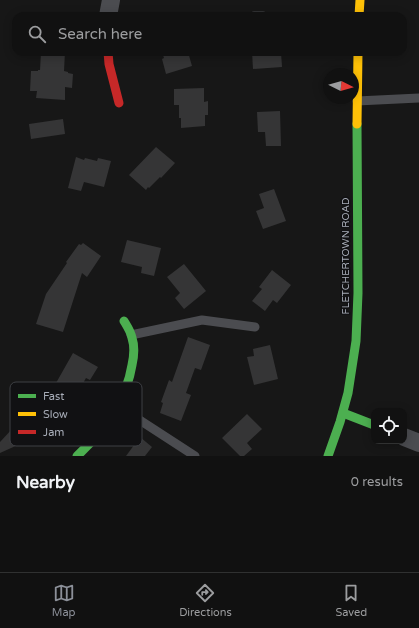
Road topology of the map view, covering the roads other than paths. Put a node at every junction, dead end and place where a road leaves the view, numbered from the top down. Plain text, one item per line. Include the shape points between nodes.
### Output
1 (111, 0) edge
2 (360, 0) edge
3 (109, 12) edge
4 (359, 12) edge
5 (108, 56) edge
6 (358, 56) edge
7 (358, 68) edge
8 (419, 98) edge
9 (359, 101) edge
10 (119, 103) dead end
11 (357, 104) edge
12 (124, 321) dead end
13 (255, 327) dead end
14 (131, 335) junction
15 (128, 382) edge
16 (343, 413) junction
17 (142, 422) edge
18 (371, 424) edge
19 (407, 438) edge
20 (419, 443) edge
21 (88, 446) edge
22 (77, 456) edge
23 (195, 456) edge
24 (328, 456) edge

1 - 3 street
2 - 4 street
5 - 10 street
6 - 7 street, FLETCHERTOWN ROAD
8 - 9 lane
11 - 16 street, FLETCHERTOWN ROAD via 356,341
12 - 14 street
13 - 14 lane via 202,320
14 - 15 street via 134,352
16 - 18 street
16 - 24 street, FLETCHERTOWN ROAD
17 - 23 lane
19 - 20 street
21 - 22 street

